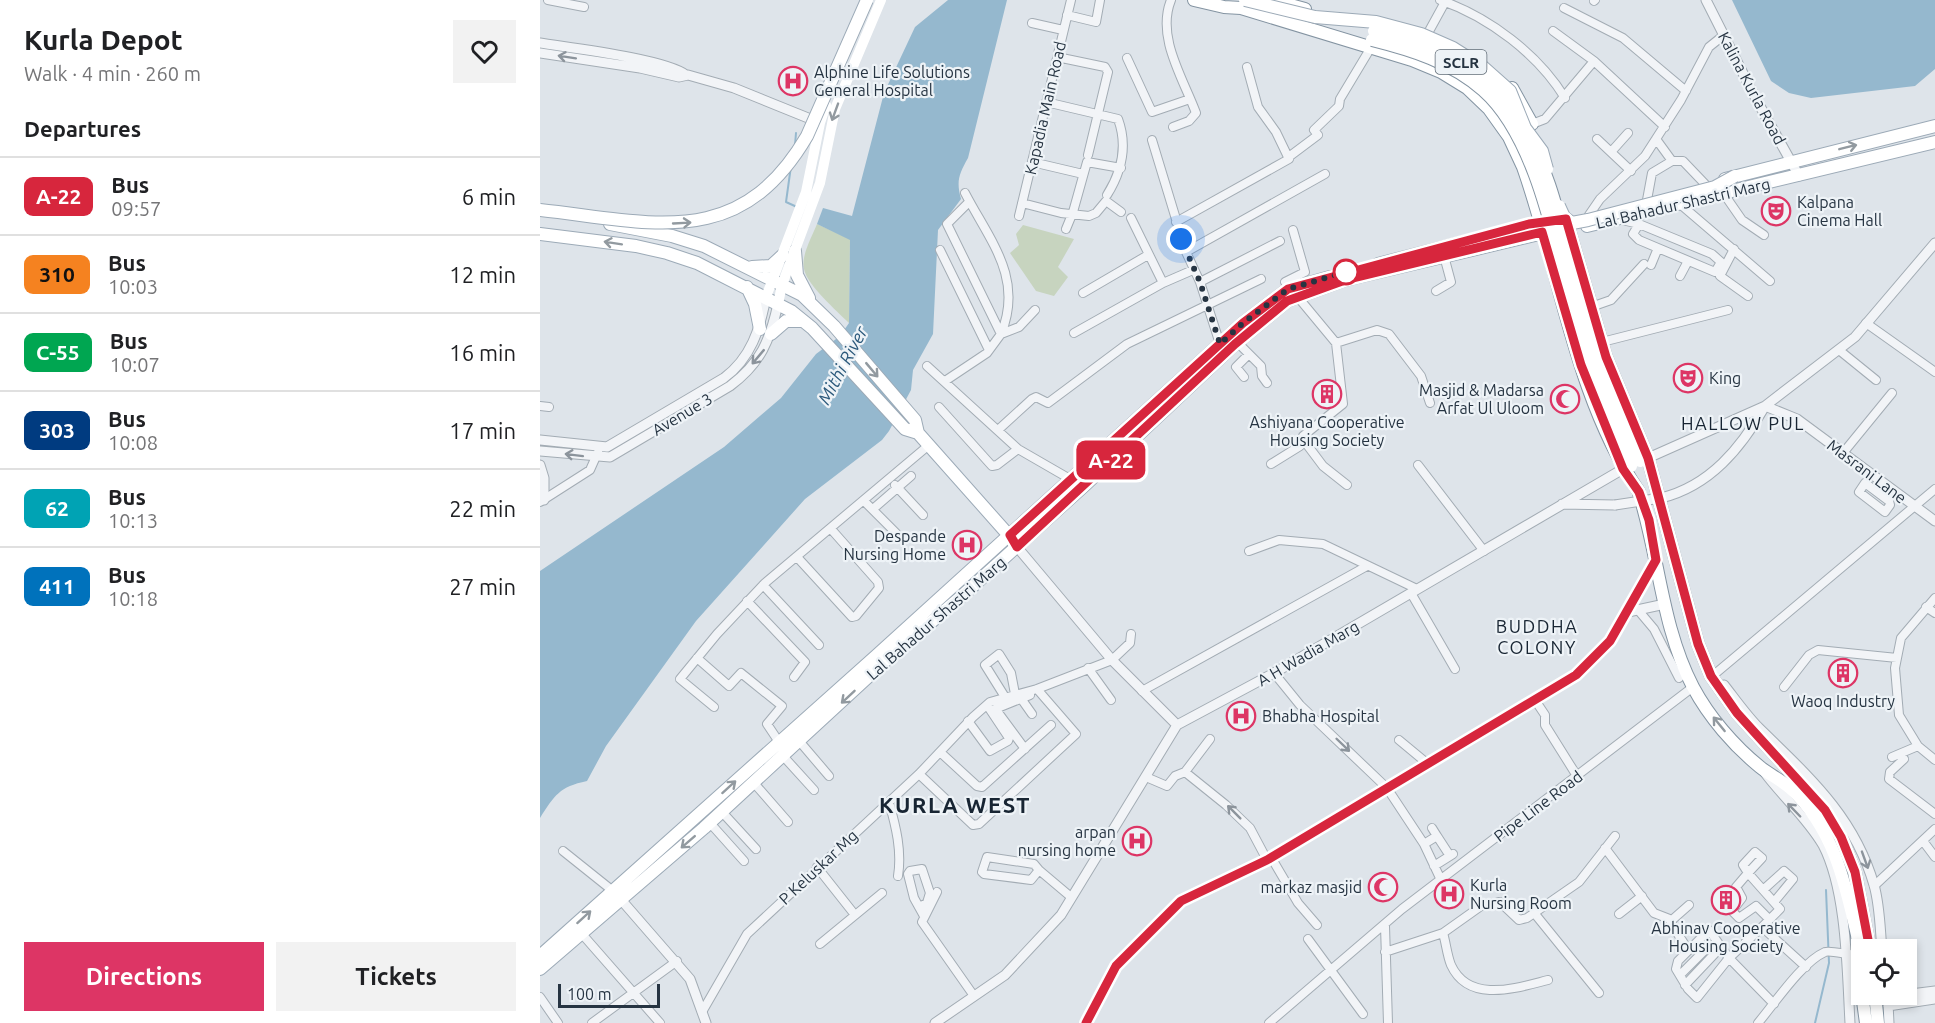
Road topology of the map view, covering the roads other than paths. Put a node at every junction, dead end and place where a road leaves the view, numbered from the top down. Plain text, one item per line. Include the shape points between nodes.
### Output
1 (548, 0) edge
2 (869, 0) edge
3 (881, 0) edge
4 (1071, 0) edge
5 (1100, 0) edge
6 (1172, 0) edge
7 (1194, 0) edge
8 (1212, 0) edge
9 (1272, 0) edge
10 (1442, 1) edge
11 (1708, 1) edge
12 (1296, 3) edge
13 (1243, 4) edge
14 (584, 7) dead end
15 (1564, 8) dead end
16 (1315, 11) junction
17 (1067, 15) junction
18 (1032, 22) dead end
19 (865, 26) junction
20 (1063, 30) junction
21 (1553, 31) dead end
22 (1428, 33) junction
23 (1724, 35) junction
24 (1372, 40) junction
25 (540, 43) edge
26 (540, 53) edge
27 (1057, 57) junction
28 (1127, 58) dead end
29 (1594, 61) junction
30 (1246, 67) dead end
31 (686, 75) junction
32 (1686, 91) junction
33 (1515, 92) junction
34 (1565, 98) junction
35 (1190, 99) junction
36 (1046, 102) junction
37 (1491, 111) junction
38 (1098, 114) junction
39 (820, 123) junction
40 (1529, 126) junction
41 (1935, 126) edge
42 (1173, 127) dead end
43 (1665, 127) junction
44 (1628, 133) dead end
45 (1597, 139) dead end
46 (1656, 139) junction
47 (1152, 140) dead end
48 (1935, 142) edge
49 (1611, 152) junction
50 (1088, 154) dead end
51 (1290, 156) junction
52 (1672, 161) junction
53 (1791, 161) junction
54 (1032, 162) junction
55 (1121, 168) junction
56 (1631, 171) junction
57 (1083, 174) junction
58 (1325, 174) dead end
59 (1735, 176) junction
60 (1800, 176) junction
61 (1705, 184) junction
62 (964, 193) dead end
63 (811, 194) junction
64 (1724, 194) junction
65 (1107, 195) dead end
66 (1647, 200) junction
67 (969, 202) junction
68 (1022, 203) junction
69 (1680, 204) junction
70 (540, 210) edge
71 (1074, 212) junction
72 (1121, 212) dead end
73 (540, 215) edge
74 (1589, 215) junction
75 (1019, 216) dead end
76 (1131, 218) dead end
77 (1618, 219) junction
78 (1176, 222) junction
79 (1567, 224) junction
80 (1639, 224) junction
81 (1541, 227) junction
82 (1066, 229) dead end
83 (1293, 230) dead end
84 (540, 234) edge
85 (1764, 235) dead end
86 (1280, 241) dead end
87 (1935, 243) edge
88 (1658, 248) junction
89 (1734, 249) junction
90 (940, 250) dead end
91 (1186, 252) junction
92 (789, 253) junction
93 (1148, 255) junction
94 (1435, 255) junction
95 (1688, 261) junction
96 (742, 264) junction
97 (1193, 270) junction
98 (1680, 276) dead end
99 (1261, 279) dead end
100 (1770, 281) dead end
101 (1200, 282) junction
102 (777, 283) junction
103 (1162, 284) junction
104 (1294, 286) junction
105 (747, 287) junction
106 (1436, 291) dead end
107 (1083, 293) dead end
108 (1749, 296) dead end
109 (766, 297) junction
110 (778, 304) junction
111 (1207, 307) junction
112 (816, 308) junction
113 (1035, 310) dead end
114 (1592, 310) junction
115 (1728, 310) dead end
116 (1567, 319) junction
117 (804, 321) junction
118 (1866, 323) junction
119 (765, 331) junction
120 (1074, 333) dead end
121 (1001, 334) junction
122 (1237, 342) junction
123 (1602, 342) junction
124 (1336, 343) junction
125 (1220, 344) junction
126 (989, 350) junction
127 (1839, 350) junction
128 (1249, 354) junction
129 (927, 366) dead end
130 (1935, 372) edge
131 (1244, 376) dead end
132 (1876, 380) dead end
133 (945, 381) junction
134 (1268, 383) dead end
135 (1892, 393) dead end
136 (1430, 403) dead end
137 (1766, 406) junction
138 (939, 407) dead end
139 (998, 430) junction
140 (918, 433) junction
141 (1302, 438) junction
142 (540, 440) edge
143 (929, 446) junction
144 (599, 447) junction
145 (1018, 449) junction
146 (540, 451) edge
147 (1843, 453) junction
148 (597, 458) junction
149 (1635, 463) junction
150 (1271, 464) dead end
151 (540, 465) edge
152 (1418, 465) dead end
153 (911, 476) dead end
154 (890, 479) junction
155 (1070, 479) junction
156 (1347, 485) dead end
157 (898, 488) junction
158 (1891, 489) junction
159 (1935, 489) edge
160 (1884, 497) junction
161 (542, 501) edge
162 (864, 501) junction
163 (1559, 504) junction
164 (1914, 506) junction
165 (873, 509) junction
166 (1888, 509) junction
167 (923, 515) dead end
168 (1899, 519) junction
169 (1935, 521) edge
170 (831, 529) junction
171 (896, 533) dead end
172 (1010, 535) junction
173 (1017, 547) junction
174 (1484, 550) junction
175 (1250, 551) dead end
176 (797, 557) junction
177 (1656, 560) junction
178 (1367, 566) junction
179 (763, 585) junction
180 (953, 586) junction
181 (1414, 591) junction
182 (962, 596) junction
183 (1935, 598) edge
184 (747, 602) junction
185 (1665, 604) junction
186 (1926, 607) junction
187 (1638, 610) junction
188 (1628, 612) junction
189 (1935, 613) edge
190 (1131, 634) dead end
191 (819, 645) dead end
192 (698, 658) junction
193 (1898, 658) junction
194 (880, 660) junction
195 (1112, 660) junction
196 (1088, 668) junction
197 (1455, 669) dead end
198 (1274, 673) junction
199 (1714, 674) junction
200 (794, 677) dead end
201 (1679, 678) dead end
202 (1693, 687) junction
203 (1784, 687) dead end
204 (1036, 689) junction
205 (1142, 691) junction
206 (1018, 695) junction
207 (1030, 695) dead end
208 (1005, 697) junction
209 (1111, 700) dead end
210 (1536, 700) junction
211 (991, 705) junction
212 (714, 707) dead end
213 (1032, 714) dead end
214 (967, 722) junction
215 (1051, 725) dead end
216 (1177, 725) junction
217 (1210, 739) dead end
218 (781, 740) junction
219 (1399, 740) dead end
220 (1918, 746) junction
221 (792, 749) junction
222 (1025, 749) junction
223 (940, 752) junction
224 (987, 753) dead end
225 (1935, 760) edge
226 (1428, 764) junction
227 (1759, 766) junction
228 (1794, 768) junction
229 (1185, 772) junction
230 (919, 774) junction
231 (829, 776) dead end
232 (1577, 776) junction
233 (1146, 777) junction
234 (754, 783) junction
235 (1387, 788) junction
236 (814, 790) dead end
237 (889, 802) junction
238 (722, 812) junction
239 (1935, 814) edge
240 (788, 822) dead end
241 (710, 823) junction
242 (1432, 828) dead end
243 (1935, 829) edge
244 (1437, 836) junction
245 (1615, 836) dead end
246 (1923, 841) junction
247 (1424, 844) junction
248 (1605, 848) junction
249 (756, 849) dead end
250 (563, 851) dead end
251 (1935, 857) edge
252 (1269, 858) junction
253 (744, 861) dead end
254 (1434, 866) junction
255 (817, 867) junction
256 (1039, 870) junction
257 (898, 876) dead end
258 (1441, 880) junction
259 (1874, 886) junction
260 (1763, 890) junction
261 (937, 892) dead end
262 (882, 893) dead end
263 (617, 896) junction
264 (1642, 896) junction
265 (1071, 897) junction
266 (1774, 902) junction
267 (1689, 905) dead end
268 (921, 906) junction
269 (1535, 914) junction
270 (1619, 914) dead end
271 (855, 915) junction
272 (924, 916) junction
273 (1769, 919) junction
274 (1672, 920) junction
275 (1317, 925) dead end
276 (1385, 926) junction
277 (1762, 927) junction
278 (1443, 933) junction
279 (582, 934) junction
280 (1863, 934) junction
281 (1308, 939) dead end
282 (1863, 939) edge
283 (1865, 939) edge
284 (1881, 939) edge
285 (1697, 942) junction
286 (820, 944) dead end
287 (1721, 947) junction
288 (1688, 950) junction
289 (1385, 952) junction
290 (1845, 956) junction
291 (1851, 956) edge
292 (1729, 958) junction
293 (542, 959) edge
294 (677, 961) junction
295 (1806, 967) junction
296 (1332, 970) junction
297 (1680, 975) junction
298 (1548, 980) dead end
299 (1685, 985) junction
300 (1935, 991) edge
301 (634, 993) junction
302 (1599, 993) dead end
303 (1917, 993) edge
304 (974, 996) junction
305 (540, 997) edge
306 (1917, 999) edge
307 (1935, 999) edge
308 (1774, 1004) junction
309 (1864, 1005) edge
310 (1882, 1005) edge
311 (1885, 1005) edge
312 (702, 1012) junction
313 (1363, 1014) dead end
314 (558, 1023) edge
315 (592, 1023) edge
316 (660, 1023) edge
317 (706, 1023) edge
318 (935, 1023) edge
319 (1086, 1023) edge
320 (1269, 1023) edge
321 (1388, 1023) edge
322 (1758, 1023) edge
323 (1850, 1023) edge
324 (1866, 1023) edge
325 (1878, 1023) edge
326 (1889, 1023) edge

1 - 14 street
2 - 19 main road
70 -> 2 main road, bridge via 688,224 729,212 747,202 795,157
3 - 19 main road
4 - 17 street, Kapadia Main Road
5 - 17 street via 1096,22
6 - 35 street via 1165,21 1167,39
7 - 13 main road, SCLR via 1224,7
8 - 13 main road
9 - 12 main road, SCLR
10 - 22 street
10 - 34 street via 1507,37 1552,77
11 - 23 street, Kalina Kurla Road
12 - 16 main road, SCLR
13 - 24 main road, SCLR via 1311,29
13 - 40 main road, bridge via 1315,17 1376,22 1438,40 1497,78 1510,92
15 - 32 street via 1623,38
16 - 22 main road via 1377,18
16 - 24 main road, SCLR
17 - 20 street, Kapadia Main Road
18 - 20 street
19 - 39 main road
19 -> 63 main road via 830,125
20 - 27 street, Kapadia Main Road
21 - 29 street
22 - 33 main road via 1485,63
23 - 32 street via 1709,47
23 - 53 street, Kalina Kurla Road
24 - 37 main road via 1441,72 1473,93
24 - 40 main road, SCLR, bridge via 1426,45 1463,63 1491,84
24 - 51 street via 1339,106 1314,130 1317,135
24 - 149 main road, SCLR, bridge via 1444,64 1484,92 1507,118 1536,180 1588,363
25 - 31 street via 642,60
31 -> 26 street via 679,77
27 - 36 street, Kapadia Main Road
27 - 38 street via 1107,69
28 - 35 street via 1152,112
29 - 34 street
29 - 43 street
30 - 51 street via 1258,107
31 - 39 street via 734,88
32 - 43 street
33 - 37 main road
33 - 40 main road
34 - 40 street via 1545,119
35 - 42 street via 1195,117
36 - 38 street
36 - 54 street, Kapadia Main Road
37 - 81 main road via 1516,152
38 - 50 street
38 - 55 street via 1115,117 1120,123
39 - 63 main road
40 - 59 main road, bridge via 1542,151 1560,211 1572,222 1715,187
40 - 149 main road, SCLR, bridge via 1598,359
53 -> 41 main road, Lal Bahadur Shastri Marg
43 - 46 street
44 - 49 street
45 - 49 street
46 - 52 street
46 - 56 street
47 - 78 street
48 - 60 main road, Lal Bahadur Shastri Marg
49 - 56 street
51 - 78 street via 1284,163
52 - 61 street via 1683,161
52 - 66 street via 1652,174
53 - 59 main road, Lal Bahadur Shastri Marg
53 - 60 street, Kalina Kurla Road
54 - 57 street
54 - 68 street, Kapadia Main Road
55 - 57 street via 1089,162
55 - 65 street
56 - 74 street via 1600,198
57 - 71 street
58 - 91 street
59 - 61 main road, Lal Bahadur Shastri Marg
60 - 64 main road, Lal Bahadur Shastri Marg
61 - 66 main road, Lal Bahadur Shastri Marg
62 - 67 street
63 - 92 main road
64 - 69 main road, Lal Bahadur Shastri Marg
64 - 85 street via 1742,220
66 - 74 main road, Lal Bahadur Shastri Marg
67 - 121 street via 1007,274 1009,313
67 - 121 street via 947,224
68 - 71 street via 1061,213
68 - 75 street, Kapadia Main Road
69 - 77 main road, Lal Bahadur Shastri Marg
69 - 89 street
71 - 72 street via 1093,215 1106,201
71 - 82 street
73 - 96 main road via 672,236
74 - 79 main road, Lal Bahadur Shastri Marg
76 - 93 street
77 - 79 main road, Lal Bahadur Shastri Marg
77 - 80 street
78 - 91 street
79 - 81 main road, Lal Bahadur Shastri Marg
79 - 114 main road
80 - 88 street via 1634,237
80 - 95 street via 1712,254 1721,262 1715,272
81 - 94 main road, Lal Bahadur Shastri Marg
81 - 116 main road
83 - 104 street via 1305,270
105 -> 84 main road via 697,263 636,246
86 - 101 street
87 - 118 street
88 - 95 street
88 - 114 street via 1611,300
89 - 100 street
89 - 108 street via 1720,276
90 - 126 street
91 - 97 street
92 - 96 main road via 766,268
92 - 102 main road
92 - 112 main road via 800,284
93 - 103 street
93 - 107 street
94 - 104 main road, Lal Bahadur Shastri Marg via 1345,280
94 - 106 street via 1451,282
95 - 98 street
96 - 102 main road
97 - 101 street
97 - 103 street
99 - 111 street
101 - 111 street
102 - 109 main road
102 - 110 main road
102 - 112 main road
103 - 120 street
104 - 122 main road, Lal Bahadur Shastri Marg via 1287,301
104 - 124 street
104 - 125 main road, Lal Bahadur Shastri Marg
105 - 109 main road
105 - 119 main road
109 - 110 main road
109 - 119 street, Avenue 3
110 - 117 main road
110 - 119 street, Avenue 3
111 - 125 street
111 - 139 street via 1128,344 1048,403 1032,399
112 -> 140 main road via 915,420
113 - 121 street via 1019,327
114 - 116 main road
114 - 123 main road
115 - 123 street
116 - 149 main road via 1593,400
117 - 119 main road via 786,321
117 - 140 main road via 905,429
118 - 127 street
118 - 130 street
119 - 144 street, Avenue 3 via 729,374 610,446
119 -> 148 street, Avenue 3 via 764,350 741,378 610,457
121 - 126 street
122 - 128 street
122 - 173 main road, Lal Bahadur Shastri Marg
123 - 149 main road
124 - 136 street via 1377,330 1389,334 1421,376
124 - 141 street via 1344,404
125 - 155 main road, Lal Bahadur Shastri Marg
126 - 133 street
127 - 132 street
127 - 137 street
128 - 131 street via 1236,367
128 - 134 street via 1261,366
129 - 133 street
133 - 139 street
135 - 147 street
137 - 147 street, Masrani Lane via 1797,419
137 - 149 street, A H Wadia Marg
137 - 163 street, bridge via 1748,436 1714,473 1683,492 1615,505
138 - 145 street via 992,466
139 - 145 street
140 - 143 main road
141 - 150 street via 1300,446
141 - 156 street via 1323,466
142 - 144 street, Avenue 3
143 - 154 street
143 - 172 main road
144 - 148 street
145 - 155 street
148 -> 146 street, Avenue 3
147 - 158 street, Masrani Lane
148 - 161 street via 590,470
149 - 163 street, A H Wadia Marg
149 - 177 main road, SCLR
149 - 199 main road, SCLR via 1653,487 1698,644
151 - 161 street via 544,478
152 - 174 street
153 - 157 street
154 - 157 street
154 - 162 street
155 - 172 main road, Lal Bahadur Shastri Marg
157 - 165 street
157 - 167 street
158 - 160 street
158 - 164 street, Masrani Lane
159 - 164 street
160 - 166 street via 1890,503
160 - 166 street via 1865,483 1859,491 1884,512
162 - 165 street
162 - 170 street
163 - 174 street, A H Wadia Marg
164 - 168 street
164 - 169 street, Masrani Lane
165 - 171 street
166 - 168 street
168 - 199 street
170 - 176 street
170 - 176 street via 878,582 879,588 856,616 852,617
172 - 173 main road
172 - 180 main road, Lal Bahadur Shastri Marg
173 - 182 main road, Lal Bahadur Shastri Marg
173 - 195 street
174 - 181 street, A H Wadia Marg
175 - 178 street via 1279,540 1323,544
176 - 179 street
177 - 185 main road, SCLR
177 - 188 street
178 - 181 street
178 - 205 street
179 - 184 street
179 - 191 street
180 - 182 main road
180 - 194 main road, Lal Bahadur Shastri Marg
181 - 197 street
181 - 198 street, A H Wadia Marg
182 - 194 main road, Lal Bahadur Shastri Marg
183 - 186 street
184 - 192 street
184 - 200 street via 805,662
185 - 187 street
185 - 202 main road, SCLR
186 - 189 street
186 - 193 street via 1902,638
187 - 188 street
187 - 201 street via 1654,629
188 - 210 street via 1610,641 1576,675
190 - 195 street via 1130,643
192 - 212 street via 680,679
192 - 218 street via 729,686 741,673 782,706 767,724
193 - 203 street via 1818,650 1809,655
193 - 220 street via 1895,668 1899,715
194 - 218 main road, Lal Bahadur Shastri Marg
194 -> 221 main road, Lal Bahadur Shastri Marg
195 - 196 street, P Keluskar Mg
195 - 205 street
196 - 204 street, P Keluskar Mg
196 - 209 street
198 - 216 street, A H Wadia Marg
198 -> 235 street via 1300,705
199 - 228 main road, SCLR via 1737,713
227 -> 202 main road, SCLR via 1719,726
202 - 232 street, Pipe Line Road
204 - 206 street, P Keluskar Mg
204 - 230 street via 1076,734 976,826
205 - 216 street
206 - 207 street
206 - 208 street, P Keluskar Mg
206 - 208 street via 999,654 985,665
206 - 211 street
206 - 213 street
208 - 211 street, P Keluskar Mg
210 - 226 street
210 - 232 street via 1547,720 1545,725
211 - 214 street, P Keluskar Mg
211 - 214 street via 1008,741 990,751
211 - 222 street
214 - 223 street, P Keluskar Mg
214 - 224 street
215 - 222 street
216 - 233 street
217 - 229 street
218 - 221 main road
263 -> 218 main road, Lal Bahadur Shastri Marg
219 - 226 street
220 - 225 street
220 - 239 street via 1899,758 1890,772 1891,782
221 - 231 street
221 - 234 main road, Lal Bahadur Shastri Marg
221 - 236 street
222 - 223 street via 982,787
223 - 230 street, P Keluskar Mg
226 - 235 street
227 - 280 main road, SCLR via 1791,789 1815,817 1844,876
290 -> 227 street via 1832,869 1822,845
228 -> 259 street via 1832,800 1861,848
228 - 280 main road, SCLR via 1841,837 1855,872
229 - 233 street via 1167,786
252 -> 229 street via 1250,828
230 - 237 street, P Keluskar Mg
232 - 258 street, Pipe Line Road
233 - 265 street
234 - 238 main road, Lal Bahadur Shastri Marg
234 - 240 street
235 - 247 street
235 - 252 street
237 - 255 street, P Keluskar Mg
237 - 257 street via 897,832
238 - 241 main road, Lal Bahadur Shastri Marg
238 - 249 street
241 - 253 street
241 -> 263 main road, Lal Bahadur Shastri Marg
242 - 244 street
243 - 246 street
244 - 247 street
244 - 254 street via 1452,855
245 - 248 street
246 - 251 street
246 - 259 street
247 - 254 street
248 - 264 street
248 - 269 street via 1579,882
250 - 263 street
252 - 275 street
252 - 319 street via 1181,901 1116,966
254 - 258 street
255 - 271 street
255 - 312 street, P Keluskar Mg via 747,934
256 - 256 street via 1031,880 982,872 987,857 1034,864
256 - 265 street
258 - 276 street, Pipe Line Road
259 - 284 street
260 - 266 street
260 - 266 street via 1784,871 1793,879
260 - 273 street via 1748,873 1736,887 1742,898 1732,911 1739,918 1756,906
261 - 272 street
262 - 271 street
263 - 279 main road, Lal Bahadur Shastri Marg
293 -> 263 main road, Lal Bahadur Shastri Marg
263 - 294 street
264 - 270 street
264 - 274 street via 1654,913
265 - 304 street via 1060,915 1005,975
266 - 273 street via 1780,909
267 - 274 street
268 - 268 street via 914,898 908,874 922,869 930,893 927,903
268 - 272 street
269 - 278 street via 1519,920 1500,902 1488,904
269 - 302 street
271 - 286 street
272 - 304 street via 922,922 928,932
273 - 277 street
274 - 288 street
276 - 289 street
276 - 296 street, Pipe Line Road
277 - 292 street
277 - 295 street
278 - 289 street
278 - 298 street via 1450,964 1460,980 1480,989 1500,992
279 - 293 main road, Lal Bahadur Shastri Marg
279 - 301 street
280 - 282 main road, SCLR, bridge
280 - 283 main road, SCLR
281 - 296 street
285 - 287 street via 1709,930
285 - 288 street
285 - 297 street via 1705,950
287 - 292 street
287 - 299 street
288 - 297 street via 1678,961 1676,969
289 - 321 street
290 - 291 street
290 - 295 street via 1830,951
290 - 323 street
292 - 299 street via 1697,998
292 - 308 street
294 - 301 street
294 - 312 street via 690,978
295 - 308 street
296 - 313 street
296 - 320 street, Pipe Line Road
297 - 299 street
300 - 303 street
301 - 315 street
301 - 316 street
304 - 318 street
305 - 314 street
306 - 307 street
308 - 322 street
309 - 324 main road
310 - 325 main road
311 - 326 street
312 - 317 street

